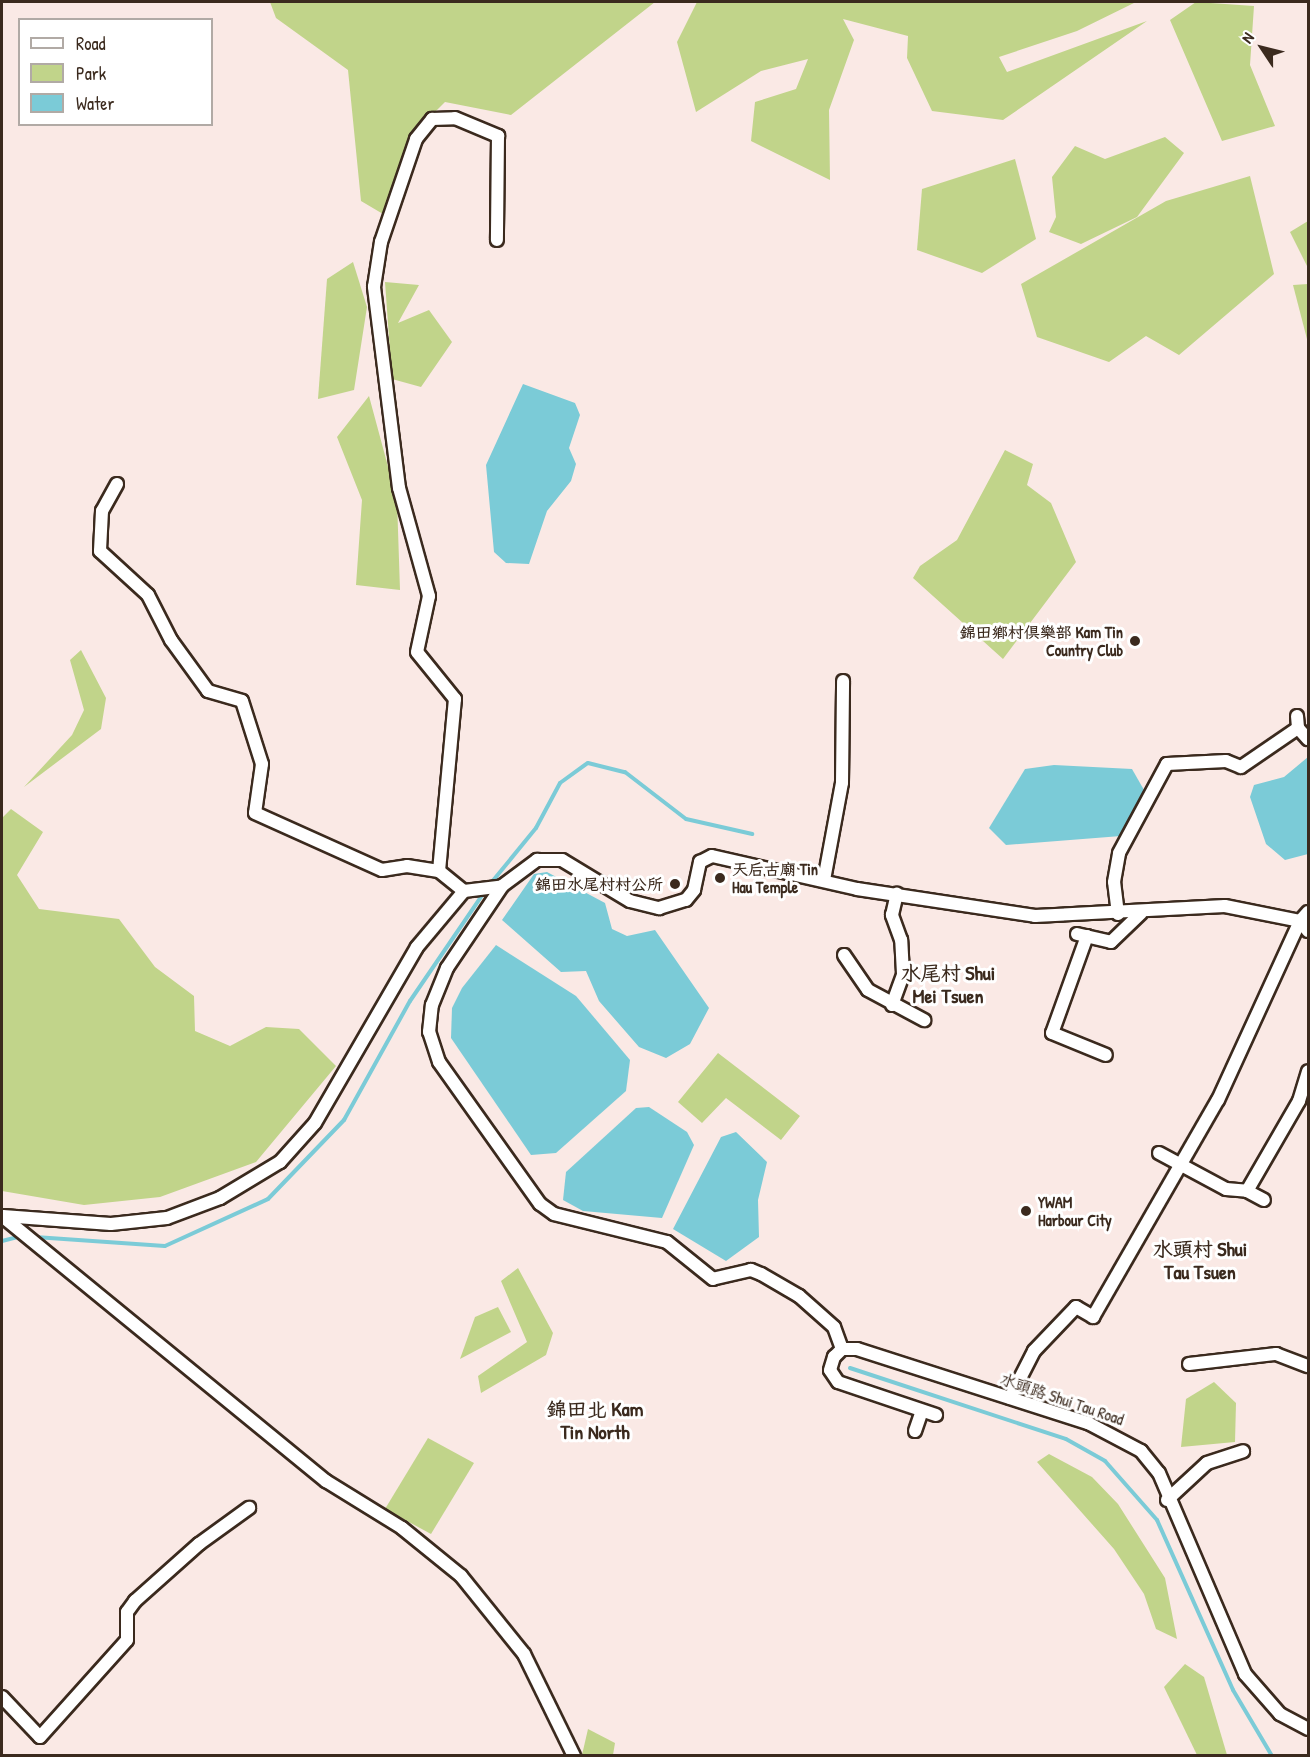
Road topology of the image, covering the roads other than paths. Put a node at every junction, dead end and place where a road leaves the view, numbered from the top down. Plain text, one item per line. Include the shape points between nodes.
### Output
1 (496, 240) dead end
2 (117, 484) dead end
3 (843, 681) dead end
4 (1308, 739) edge
5 (439, 871) junction
6 (824, 880) junction
7 (502, 886) junction
8 (464, 891) junction
9 (897, 894) junction
10 (1141, 913) junction
11 (1118, 914) junction
12 (1304, 916) edge
13 (1308, 931) edge
14 (844, 955) dead end
15 (892, 1005) junction
16 (924, 1020) dead end
17 (1106, 1055) dead end
18 (1308, 1071) edge
19 (1159, 1153) dead end
20 (1181, 1163) junction
21 (1247, 1191) junction
22 (1264, 1200) dead end
23 (842, 1349) junction
24 (1189, 1364) dead end
25 (1308, 1366) edge
26 (1010, 1398) junction
27 (922, 1411) junction
28 (936, 1415) dead end
29 (915, 1431) dead end
30 (1243, 1451) dead end
31 (1167, 1500) junction
32 (249, 1508) dead end
33 (2, 1697) edge
34 (1308, 1729) edge
35 (574, 1755) edge

1 - 5 street via 498,136 455,118 432,119 416,139 381,242 374,286 399,489 429,597 417,652 455,699
2 - 5 street via 102,511 100,551 148,595 171,640 208,691 242,701 262,764 255,813 382,870 407,866
3 - 6 street via 842,783
4 - 11 street via 1298,722 1241,768 1226,761 1167,764 1119,853 1114,882
5 - 8 street
6 - 7 street via 705,857 686,900 644,907 562,860 548,859 537,860
6 - 9 street
7 - 8 street
7 - 23 street via 447,968 432,1005 429,1032 439,1062 540,1204 554,1214 667,1242 713,1279 751,1270 761,1274 834,1327
8 - 35 street via 417,946 315,1123 280,1162 220,1198 167,1218 111,1224 2,1216 52,1252 132,1327 326,1481 402,1528 461,1575 524,1654
9 - 11 street via 1035,916
9 - 15 street via 892,915 901,940 903,974
10 - 11 street
10 - 12 street via 1225,906
10 - 17 street via 1111,942 1082,935 1052,1033
12 - 13 street
12 - 20 street via 1218,1100
14 - 15 street via 868,990
15 - 16 street
18 - 21 street via 1299,1101
19 - 20 street
20 - 21 street via 1226,1189
20 - 26 street via 1093,1317 1076,1306 1034,1351
21 - 22 street
23 - 26 street, 水頭路 Shui Tau Road
23 - 27 street via 830,1370 838,1382
24 - 25 street via 1276,1354
26 - 31 street, 水頭路 Shui Tau Road via 1121,1436 1159,1473
27 - 28 street
27 - 29 street
30 - 31 street via 1207,1463
31 - 34 street, 水頭路 Shui Tau Road via 1245,1674 1281,1714
32 - 33 street via 135,1601 127,1612 127,1640 40,1737

